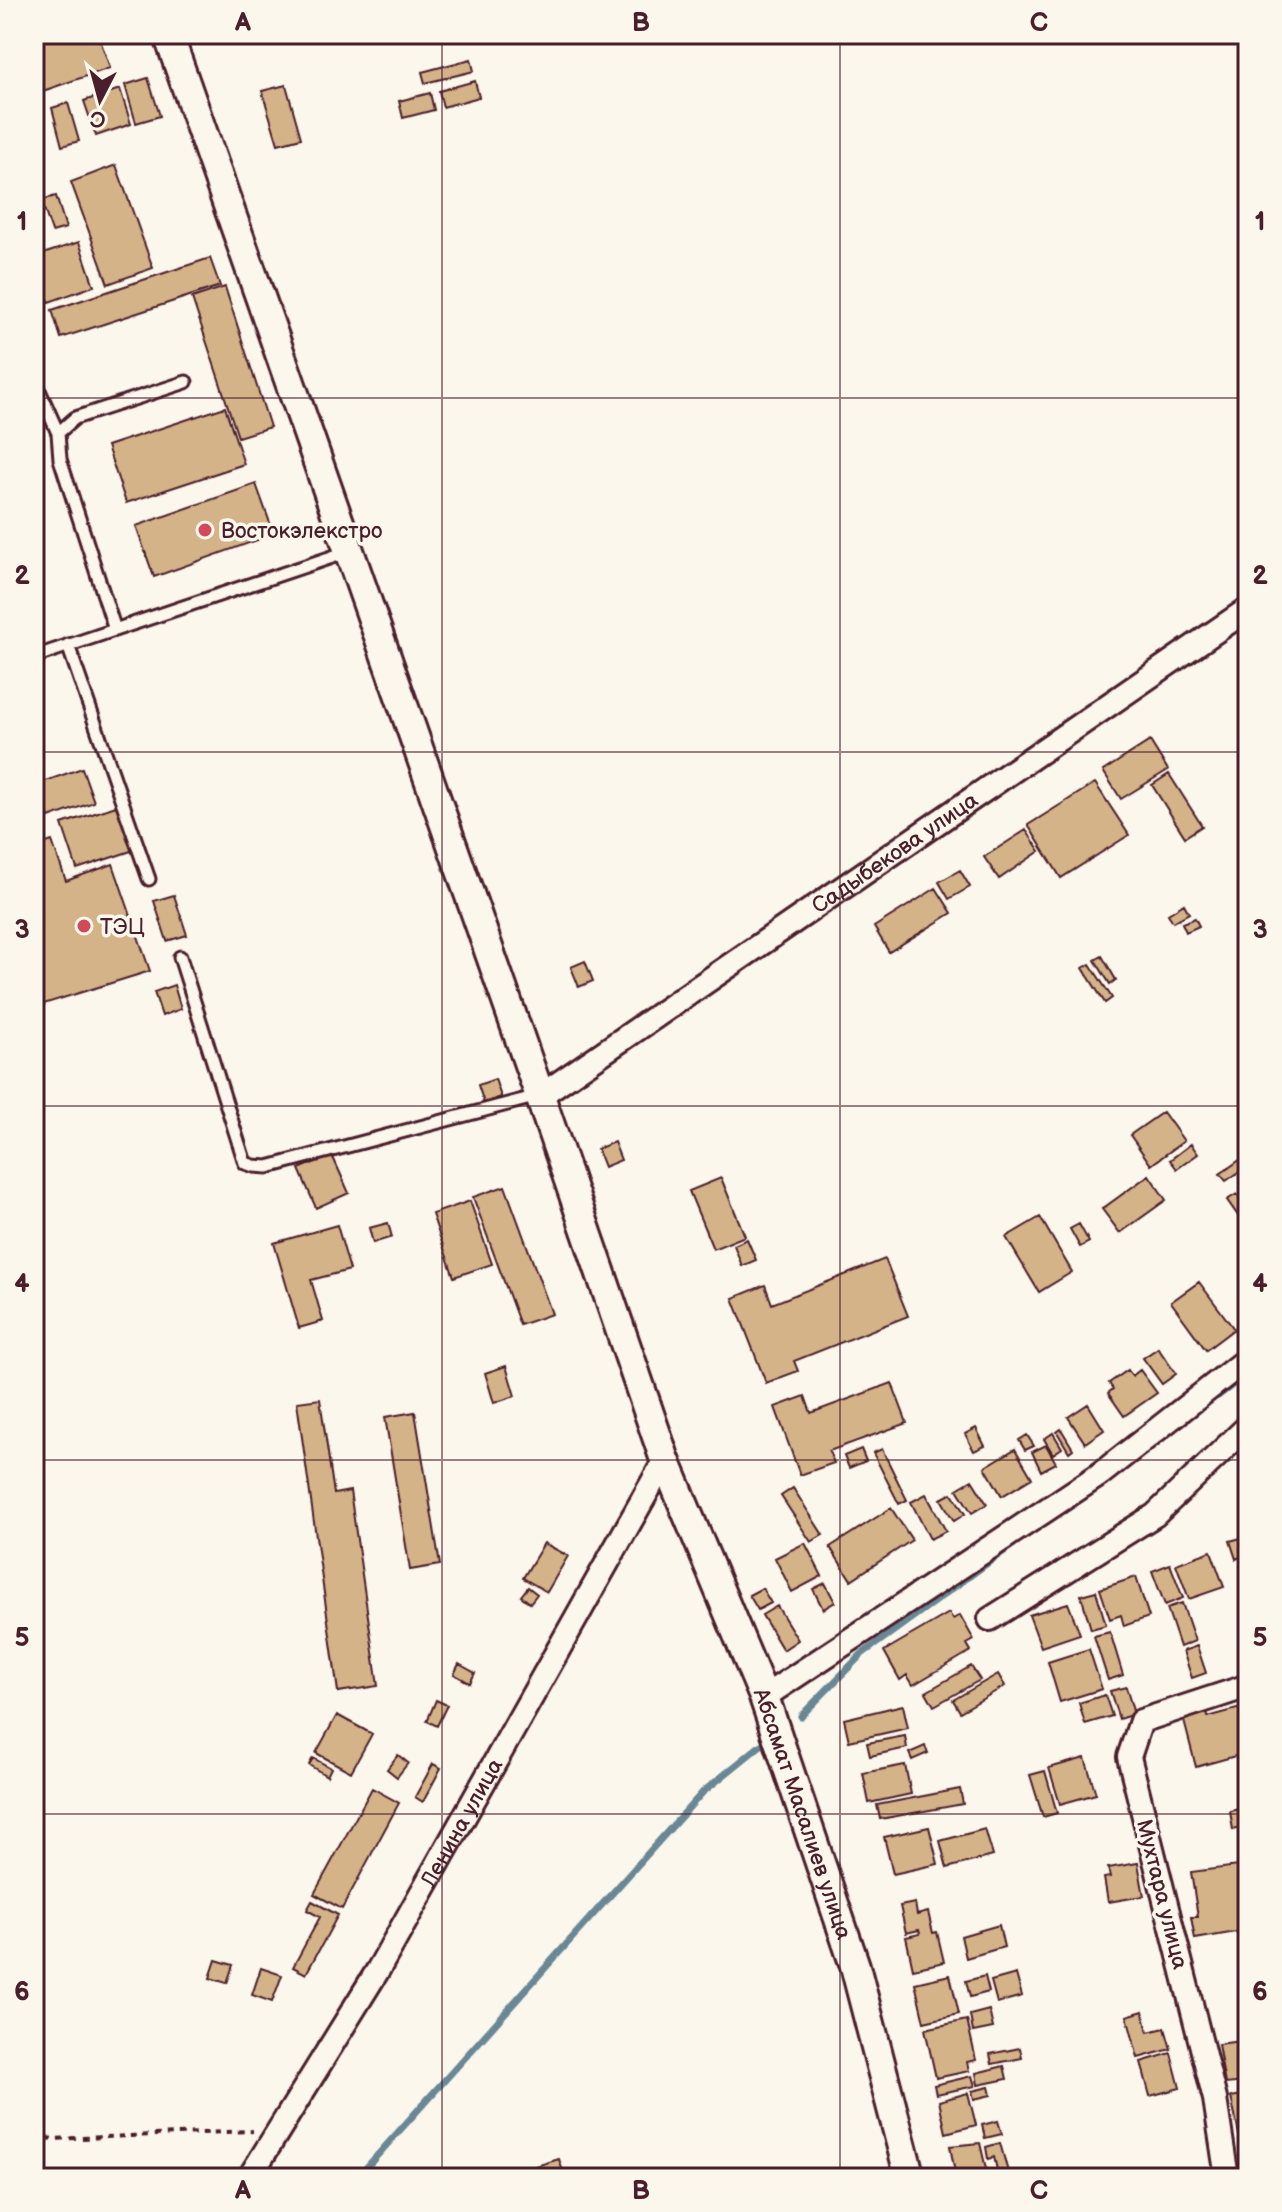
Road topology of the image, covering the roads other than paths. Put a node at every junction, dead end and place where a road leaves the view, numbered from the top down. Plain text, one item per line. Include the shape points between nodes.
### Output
1 (168, 34) edge
2 (34, 379) edge
3 (186, 382) dead end
4 (58, 433) junction
5 (348, 552) junction
6 (1248, 609) edge
7 (115, 630) junction
8 (68, 645) junction
9 (34, 657) edge
10 (149, 879) dead end
11 (180, 957) dead end
12 (540, 1096) junction
13 (1248, 1358) edge
14 (1248, 1426) edge
15 (665, 1460) junction
16 (990, 1619) dead end
17 (1248, 1686) edge
18 (764, 1697) junction
19 (249, 2178) edge
20 (910, 2178) edge
21 (1227, 2178) edge

1 - 5 street, Абсамат Масалиев улица
2 - 4 lane
3 - 4 lane via 75,418
4 - 7 lane via 60,459
5 - 7 lane
5 - 12 street, Абсамат Масалиев улица
6 - 12 street, Садыбекова улица
7 - 8 lane
8 - 9 lane
8 - 10 lane
11 - 12 lane via 245,1163 268,1167
12 - 15 street, Абсамат Масалиев улица
13 - 18 street via 1099,1475
14 - 16 street via 1155,1515
15 - 18 street, Абсамат Масалиев улица
15 - 19 street, Ленина улица via 378,1970
17 - 21 street, Мухтара улица via 1141,1721 1129,1757 1215,2099
18 - 20 street, Абсамат Масалиев улица via 855,1966

